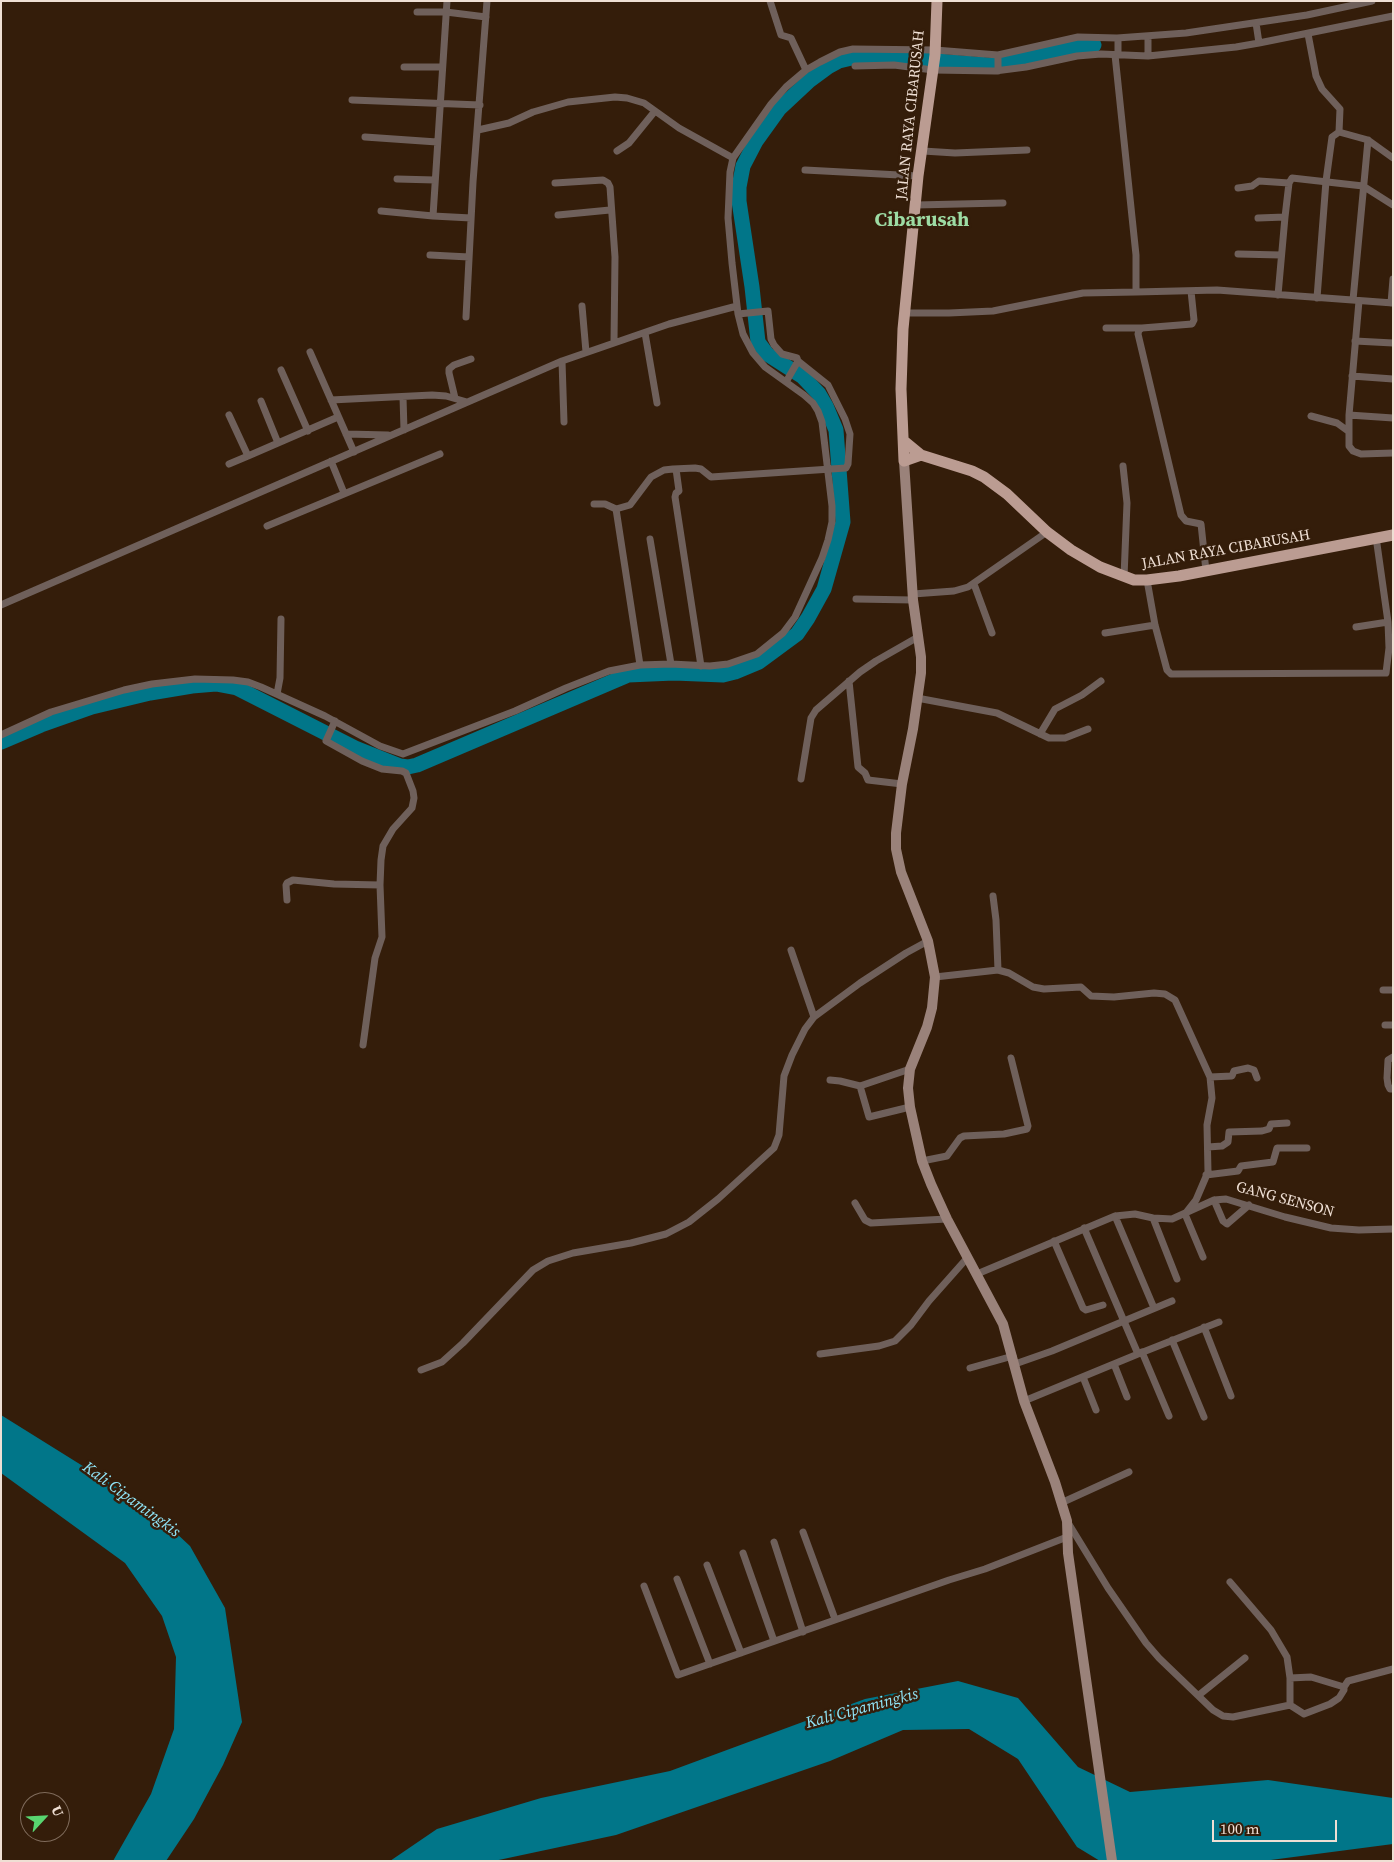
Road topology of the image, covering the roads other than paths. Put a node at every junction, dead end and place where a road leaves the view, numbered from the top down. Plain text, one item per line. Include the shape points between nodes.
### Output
1 (447, 1) edge
2 (487, 1) edge
3 (770, 1) edge
4 (937, 1) edge
5 (1372, 1) edge
6 (417, 12) dead end
7 (446, 12) junction
8 (1393, 16) edge
9 (486, 17) junction
10 (1256, 25) junction
11 (1308, 34) junction
12 (1148, 39) junction
13 (1118, 41) junction
14 (1259, 41) junction
15 (935, 52) junction
16 (1117, 54) junction
17 (1148, 55) junction
18 (997, 58) junction
19 (855, 66) dead end
20 (404, 67) dead end
21 (442, 67) junction
22 (933, 68) junction
23 (806, 70) junction
24 (998, 70) junction
25 (352, 100) dead end
26 (440, 104) junction
27 (480, 105) junction
28 (655, 111) junction
29 (478, 130) junction
30 (1339, 132) junction
31 (365, 137) dead end
32 (1368, 140) junction
33 (437, 142) junction
34 (1027, 150) dead end
35 (617, 151) dead end
36 (923, 151) junction
37 (733, 158) junction
38 (1393, 158) edge
39 (805, 170) dead end
40 (918, 176) junction
41 (396, 179) dead end
42 (435, 180) junction
43 (1326, 180) junction
44 (555, 183) dead end
45 (1289, 183) junction
46 (1364, 186) junction
47 (1238, 188) dead end
48 (1003, 203) dead end
49 (916, 205) junction
50 (1393, 205) edge
51 (610, 210) junction
52 (381, 211) dead end
53 (558, 215) dead end
54 (433, 216) junction
55 (1285, 217) junction
56 (471, 218) junction
57 (1258, 218) dead end
58 (1238, 254) dead end
59 (430, 255) dead end
60 (1281, 255) junction
61 (469, 257) junction
62 (1393, 279) edge
63 (1191, 291) junction
64 (1136, 292) junction
65 (1278, 295) junction
66 (1317, 298) junction
67 (1356, 301) junction
68 (1392, 303) edge
69 (582, 306) dead end
70 (737, 306) junction
71 (904, 312) junction
72 (738, 314) junction
73 (466, 317) dead end
74 (1106, 328) dead end
75 (1142, 328) junction
76 (644, 333) junction
77 (1355, 341) junction
78 (614, 342) junction
79 (1393, 343) edge
80 (310, 352) dead end
81 (586, 352) junction
82 (471, 359) dead end
83 (562, 361) junction
84 (798, 362) junction
85 (281, 370) dead end
86 (1352, 376) junction
87 (788, 379) junction
88 (1393, 379) edge
89 (403, 396) junction
90 (455, 398) junction
91 (331, 400) junction
92 (261, 401) dead end
93 (467, 402) junction
94 (657, 403) dead end
95 (229, 415) dead end
96 (1349, 415) junction
97 (1311, 416) dead end
98 (338, 417) junction
99 (1393, 418) edge
100 (564, 422) dead end
101 (404, 430) junction
102 (308, 431) junction
103 (1348, 431) junction
104 (346, 434) junction
105 (391, 435) junction
106 (904, 441) junction
107 (278, 443) junction
108 (354, 452) junction
109 (1393, 453) edge
110 (440, 454) dead end
111 (921, 455) junction
112 (248, 456) junction
113 (331, 461) junction
114 (904, 461) junction
115 (228, 464) dead end
116 (1123, 466) dead end
117 (676, 469) junction
118 (831, 469) junction
119 (344, 493) junction
120 (594, 504) dead end
121 (616, 509) junction
122 (267, 526) dead end
123 (1047, 532) junction
124 (1393, 535) edge
125 (1376, 537) junction
126 (650, 539) dead end
127 (1206, 571) junction
128 (1124, 577) junction
129 (1147, 580) junction
130 (974, 584) junction
131 (913, 597) junction
132 (856, 599) dead end
133 (1, 605) edge
134 (281, 619) dead end
135 (1388, 622) junction
136 (1154, 625) junction
137 (1356, 627) dead end
138 (992, 633) dead end
139 (1104, 633) dead end
140 (918, 637) junction
141 (1391, 648) edge
142 (671, 664) junction
143 (640, 665) junction
144 (701, 666) junction
145 (1390, 674) edge
146 (849, 681) junction
147 (1101, 681) dead end
148 (277, 694) junction
149 (917, 698) junction
150 (333, 725) junction
151 (1088, 729) dead end
152 (1040, 734) junction
153 (1, 735) edge
154 (801, 779) dead end
155 (902, 784) junction
156 (380, 885) junction
157 (993, 896) dead end
158 (287, 900) dead end
159 (928, 941) junction
160 (791, 950) dead end
161 (998, 970) junction
162 (935, 976) junction
163 (1383, 990) dead end
164 (1393, 990) edge
165 (814, 1017) junction
166 (363, 1045) dead end
167 (1393, 1057) edge
168 (1011, 1058) dead end
169 (910, 1069) junction
170 (1210, 1077) junction
171 (1257, 1078) dead end
172 (830, 1080) dead end
173 (860, 1086) junction
174 (1393, 1089) edge
175 (910, 1107) junction
176 (1288, 1123) dead end
177 (1208, 1147) junction
178 (1307, 1148) dead end
179 (922, 1161) junction
180 (1206, 1175) junction
181 (1214, 1200) junction
182 (855, 1203) dead end
183 (1249, 1204) junction
184 (1185, 1214) junction
185 (1115, 1216) junction
186 (1153, 1218) junction
187 (947, 1219) junction
188 (1084, 1228) junction
189 (1393, 1229) edge
190 (1054, 1241) junction
191 (968, 1257) junction
192 (1203, 1257) dead end
193 (977, 1274) junction
194 (1177, 1279) dead end
195 (1172, 1301) dead end
196 (1103, 1304) dead end
197 (1154, 1308) junction
198 (1124, 1321) junction
199 (1219, 1322) dead end
200 (1204, 1327) junction
201 (1172, 1340) junction
202 (1140, 1353) junction
203 (820, 1354) dead end
204 (1014, 1360) junction
205 (1114, 1364) junction
206 (970, 1368) dead end
207 (421, 1370) dead end
208 (1083, 1377) junction
209 (1127, 1396) dead end
210 (1231, 1396) dead end
211 (1024, 1402) junction
212 (1096, 1410) dead end
213 (1169, 1416) dead end
214 (1204, 1417) dead end
215 (1129, 1472) dead end
216 (1061, 1503) junction
217 (1067, 1521) junction
218 (804, 1532) dead end
219 (1067, 1537) junction
220 (774, 1542) dead end
221 (743, 1553) dead end
222 (707, 1565) dead end
223 (677, 1579) dead end
224 (1230, 1582) dead end
225 (644, 1586) dead end
226 (836, 1619) junction
227 (803, 1632) junction
228 (774, 1641) junction
229 (741, 1653) junction
230 (1245, 1658) dead end
231 (710, 1664) junction
232 (1393, 1669) edge
233 (1290, 1678) junction
234 (1344, 1687) junction
235 (1199, 1695) junction
236 (1290, 1705) junction
237 (1112, 1861) edge

1 - 7 street
2 - 9 street
3 - 23 street via 781,35 791,38
4 - 15 main road, JALAN RAYA CIBARUSAH
5 - 10 street
6 - 7 street
7 - 9 street
7 - 21 street
8 - 11 street
9 - 27 street
10 - 12 street
10 - 14 street
11 - 14 street
11 - 30 street via 1316,76 1322,89 1340,109
12 - 13 street
12 - 17 street
13 - 16 street
13 - 18 street via 1078,37
14 - 17 street
15 - 18 street
15 - 22 main road, JALAN RAYA CIBARUSAH
15 - 23 street via 876,48 846,50
16 - 17 street
16 - 24 street via 1077,56
16 - 64 street via 1136,255
18 - 24 street
19 - 22 street
20 - 21 street
21 - 26 street
22 - 24 street
22 - 36 main road, JALAN RAYA CIBARUSAH
23 - 37 street via 771,104
25 - 26 street
26 - 27 street
26 - 33 street
27 - 29 street
28 - 29 street via 644,103 627,98 589,100 548,107 509,123
28 - 35 street via 629,143
28 - 37 street
29 - 56 street
30 - 32 street
30 - 43 street via 1332,137
31 - 33 street
32 - 38 street
32 - 46 street
33 - 42 street
34 - 36 street
36 - 40 main road, JALAN RAYA CIBARUSAH
37 - 70 street via 728,218
39 - 40 street
40 - 49 main road, JALAN RAYA CIBARUSAH
41 - 42 street
42 - 54 street
43 - 45 street via 1294,177
43 - 46 street
43 - 66 street
44 - 51 street via 606,181 610,187
45 - 47 street via 1259,181 1252,186
45 - 55 street
46 - 50 street
46 - 67 street
48 - 49 street
49 - 71 main road, JALAN RAYA CIBARUSAH
51 - 53 street
51 - 78 street via 615,257
52 - 54 street
54 - 56 street
55 - 57 street
55 - 60 street
56 - 61 street
58 - 60 street
59 - 61 street
60 - 65 street
61 - 73 street
62 - 68 street
63 - 64 street
63 - 65 street
63 - 75 street via 1192,324
64 - 71 street via 1083,293 993,311
65 - 66 street
66 - 67 street
67 - 68 street
67 - 77 street
69 - 81 street
70 - 72 street
70 - 76 street
71 - 106 main road, JALAN RAYA CIBARUSAH
72 - 84 street via 768,311 770,339 782,354 797,358
72 - 87 street via 743,334 758,360
74 - 75 street
75 - 127 street via 1138,334 1181,515 1190,523 1201,524
76 - 78 street
76 - 94 street
77 - 79 street
77 - 86 street
78 - 81 street
80 - 91 street
81 - 83 street
82 - 90 street via 450,369
83 - 93 street
83 - 100 street
84 - 87 street
84 - 118 street via 828,385 850,434 846,468
85 - 102 street
86 - 88 street
86 - 96 street
87 - 118 street via 818,411
89 - 90 street
89 - 91 street
89 - 101 street
90 - 93 street
91 - 98 street
92 - 107 street
93 - 101 street
95 - 112 street
96 - 99 street
96 - 103 street
97 - 103 street via 1337,423
98 - 102 street
98 - 104 street
101 - 105 street
102 - 107 street
103 - 109 street via 1349,446 1353,452
104 - 105 street
104 - 108 street
105 - 108 street
106 - 111 main road, JALAN RAYA CIBARUSAH
106 - 114 main road, JALAN RAYA CIBARUSAH
107 - 112 street
108 - 113 street
110 - 119 street
111 - 114 main road
111 - 123 main road, JALAN RAYA CIBARUSAH via 984,477 1016,501
112 - 115 street
113 - 119 street
113 - 133 street
114 - 131 street
116 - 128 street via 1127,503
117 - 118 street via 701,469 711,477
117 - 121 street via 651,477 630,504
117 - 144 street via 679,492 675,496
118 - 144 street via 832,506 828,540 795,617 783,633 757,654 728,664
119 - 122 street
120 - 121 street
121 - 143 street
123 - 128 main road, JALAN RAYA CIBARUSAH via 1088,560
123 - 130 street
124 - 125 main road, JALAN RAYA CIBARUSAH
125 - 127 main road, JALAN RAYA CIBARUSAH
125 - 135 street
126 - 142 street
127 - 129 main road, JALAN RAYA CIBARUSAH
128 - 129 main road, JALAN RAYA CIBARUSAH
129 - 136 street
130 - 131 street via 954,591
130 - 138 street
131 - 132 street
131 - 140 street
134 - 148 street
135 - 137 street
135 - 141 street
136 - 139 street
136 - 145 street via 1171,674
140 - 146 street
140 - 149 street via 921,673
141 - 145 street
142 - 143 street
142 - 144 street
143 - 150 street via 590,678 403,754
146 - 154 street via 811,718
146 - 155 street via 858,767 868,780
147 - 152 street via 1054,709
148 - 150 street
148 - 153 street via 248,682 233,680 195,679 152,684 51,712
149 - 152 street via 997,714
149 - 155 street
150 - 156 street via 325,739 362,761 382,769 402,771 410,782 414,798 412,808 383,846
151 - 152 street via 1057,739
155 - 159 street via 896,833 898,861
156 - 158 street via 293,880 286,885
156 - 166 street via 382,937 375,958
157 - 161 street
159 - 162 street
159 - 165 street via 860,983
160 - 165 street
161 - 162 street
161 - 170 street via 1044,990 1081,987 1091,996 1114,997 1165,994 1175,1000
162 - 169 street via 927,1027
163 - 164 street
165 - 207 street via 805,1029 784,1076 780,1135 766,1156 680,1228 631,1243 573,1253 532,1270 442,1362
167 - 174 street via 1388,1060 1386,1078
168 - 179 street via 1027,1129 964,1136 947,1156
169 - 173 street
169 - 175 street
170 - 171 street via 1232,1076 1234,1071 1248,1068 1254,1070
170 - 177 street via 1212,1098 1207,1124
172 - 173 street
173 - 175 street via 869,1117
175 - 179 street
176 - 177 street via 1271,1124 1269,1129 1262,1131 1229,1132 1228,1142
177 - 180 street
178 - 180 street via 1277,1148 1273,1162
179 - 187 street
180 - 184 street via 1196,1200
181 - 183 street, GANG SENSON
181 - 183 street via 1227,1224
181 - 184 street, GANG SENSON
182 - 187 street via 865,1220 871,1223
183 - 189 street, GANG SENSON via 1331,1228
184 - 186 street, GANG SENSON via 1172,1219
184 - 192 street
185 - 186 street, GANG SENSON via 1135,1214
185 - 188 street, GANG SENSON
185 - 197 street
186 - 194 street
187 - 191 street
188 - 190 street, GANG SENSON
188 - 198 street
190 - 193 street, GANG SENSON
190 - 196 street via 1083,1308 1086,1310
191 - 193 street
191 - 203 street via 895,1341
193 - 204 street via 1003,1324
195 - 197 street
197 - 198 street
198 - 202 street
198 - 204 street via 1052,1351
199 - 200 street
200 - 201 street
200 - 210 street
201 - 202 street
201 - 214 street
202 - 205 street
202 - 213 street
204 - 206 street
204 - 211 street
205 - 208 street
205 - 209 street
208 - 211 street
208 - 212 street
211 - 216 street
215 - 216 street
216 - 217 street
217 - 219 street
217 - 235 street via 1142,1637 1159,1658
218 - 226 street
219 - 226 street via 985,1569
219 - 237 street
220 - 227 street
221 - 228 street
222 - 229 street
223 - 231 street
224 - 233 street via 1280,1644 1287,1657
225 - 231 street via 678,1676
226 - 227 street
227 - 228 street
228 - 229 street
229 - 231 street
230 - 235 street
232 - 234 street via 1356,1678
233 - 234 street via 1311,1677
233 - 236 street
234 - 236 street via 1334,1701 1304,1714
235 - 236 street via 1213,1710 1228,1717

